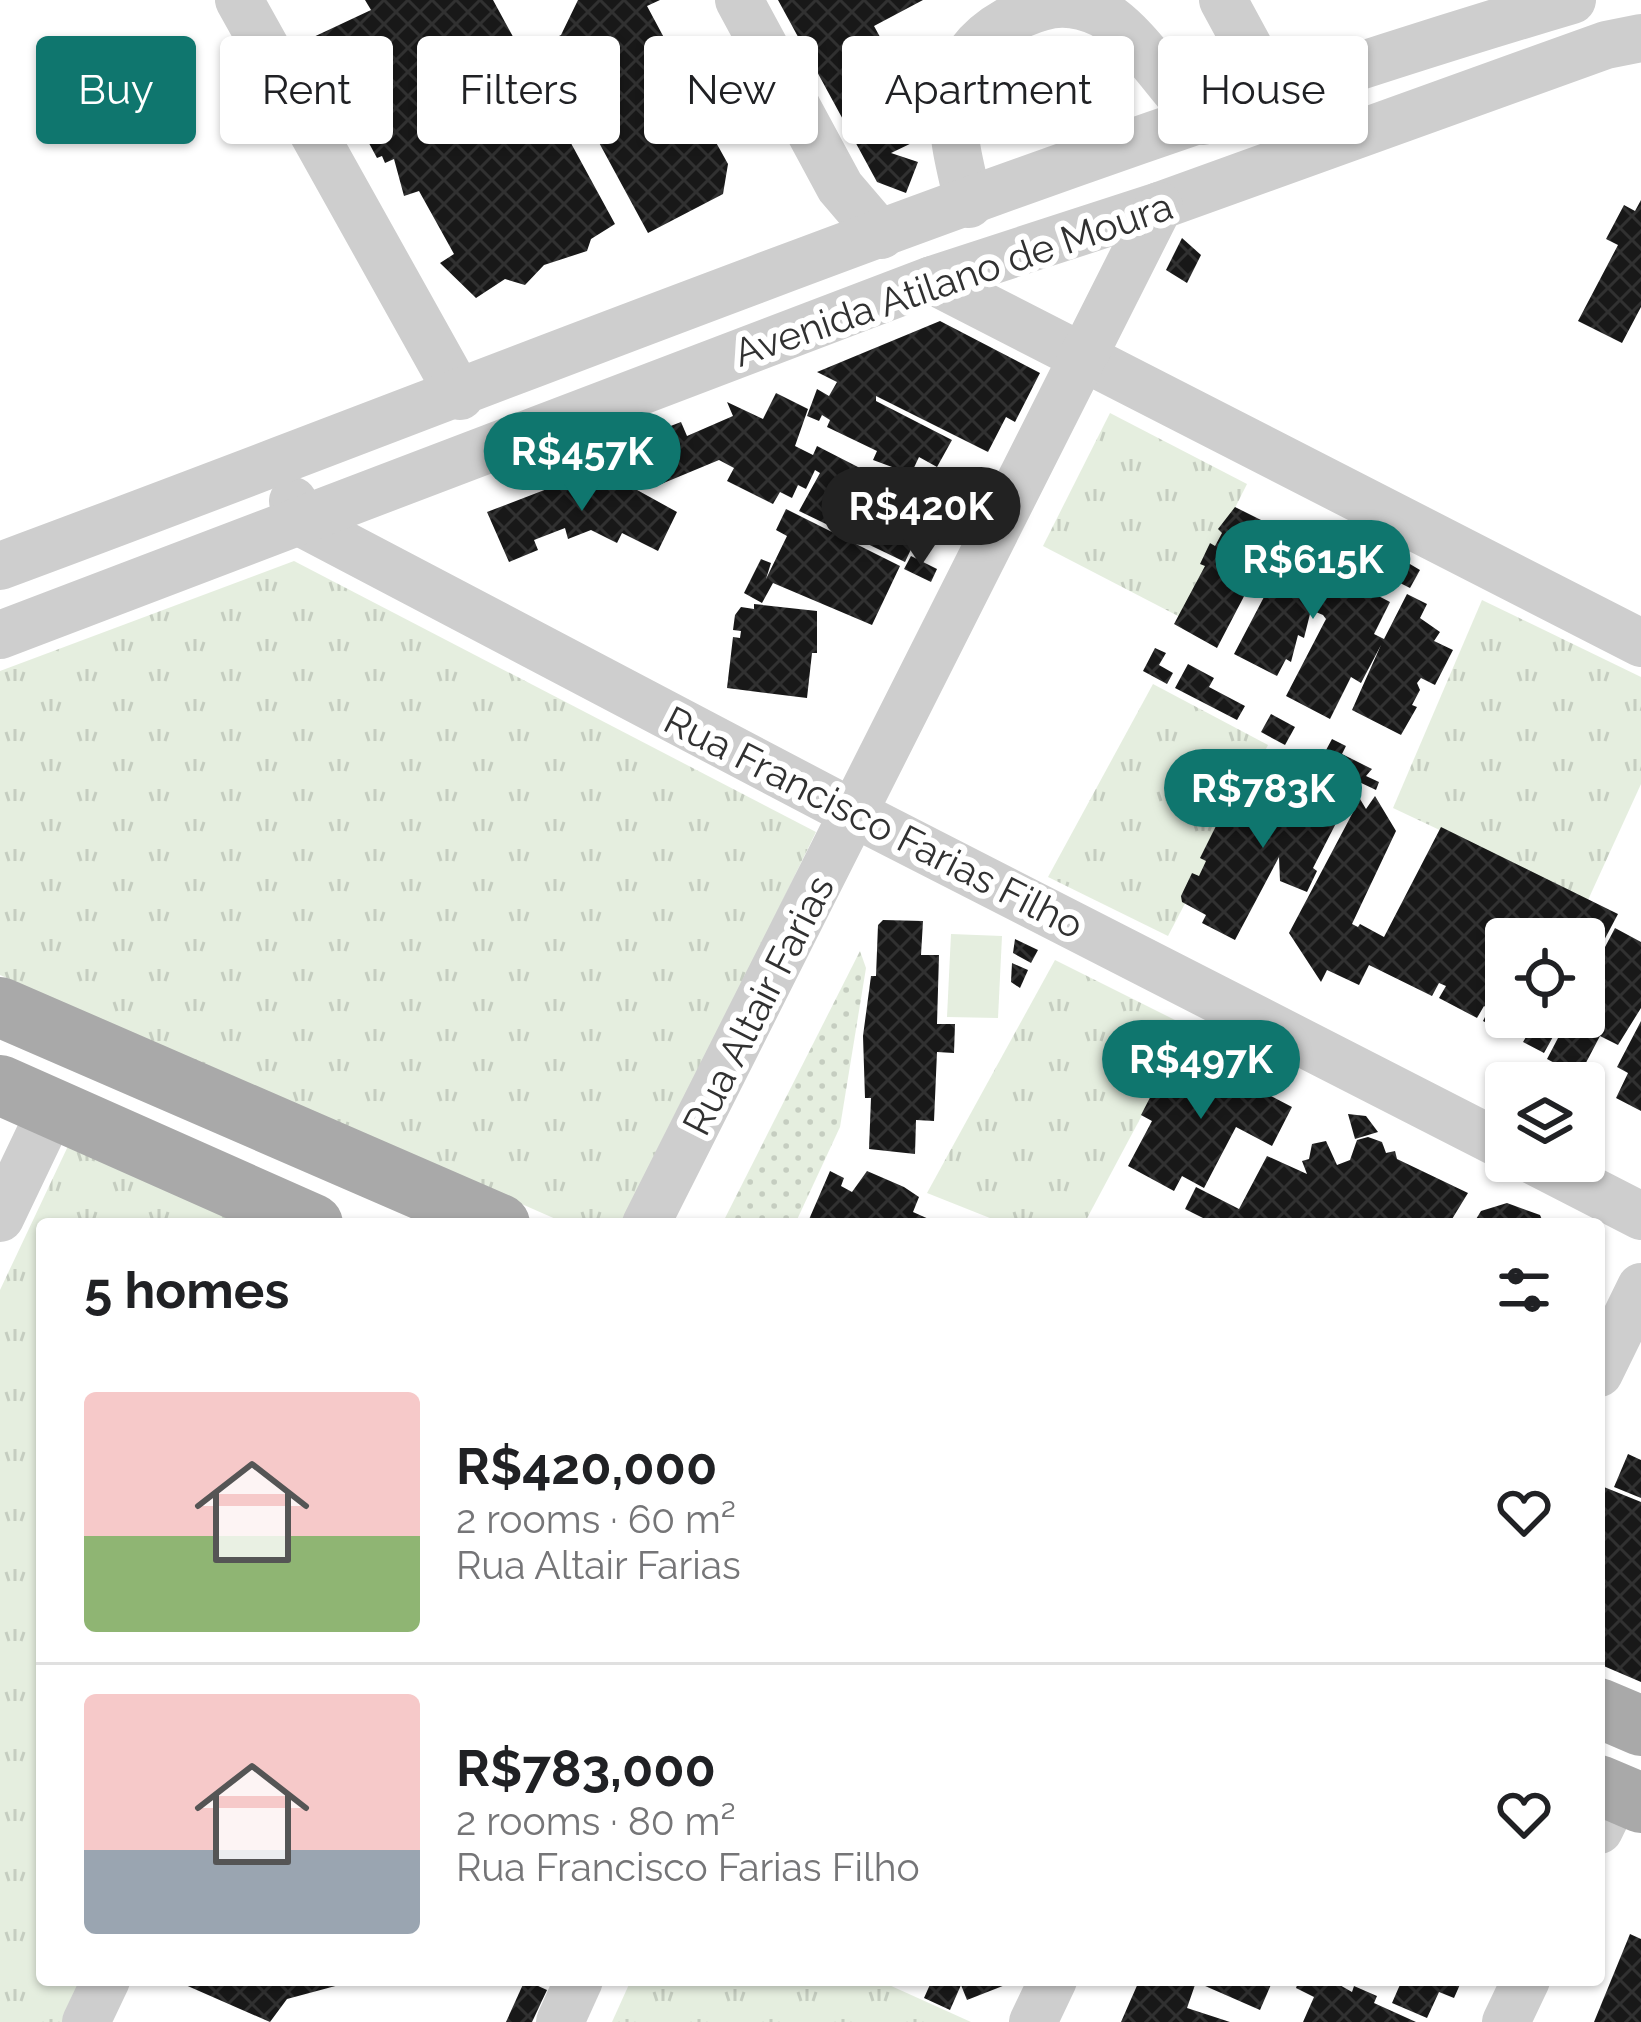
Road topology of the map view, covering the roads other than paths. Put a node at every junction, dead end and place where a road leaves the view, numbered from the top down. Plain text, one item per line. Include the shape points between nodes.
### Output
1 (239, 0) edge
2 (739, 0) edge
3 (1223, 0) edge
4 (1570, 0) edge
5 (1242, 36) edge
6 (1629, 50) edge
7 (1368, 66) edge
8 (1158, 72) edge
9 (1158, 138) edge
10 (969, 204) junction
11 (1159, 206) junction
12 (881, 235) junction
13 (932, 280) junction
14 (1080, 355) junction
15 (460, 396) junction
16 (280, 462) junction
17 (300, 522) junction
18 (0, 566) edge
19 (0, 634) edge
20 (1641, 643) edge
21 (855, 814) junction
22 (0, 1006) edge
23 (26, 1097) edge
24 (1485, 1136) edge
25 (1575, 1182) edge
26 (1641, 1216) edge
27 (0, 1218) edge
28 (299, 1218) edge
29 (486, 1218) edge
30 (649, 1218) edge
31 (1641, 1287) edge
32 (1605, 1361) edge
33 (1605, 1711) edge
34 (1641, 1726) edge
35 (103, 1986) edge
36 (576, 1986) edge
37 (1050, 1986) edge
38 (1523, 1986) edge
39 (86, 2022) edge
40 (560, 2022) edge
41 (1033, 2022) edge
42 (1506, 2022) edge

1 - 15 street
2 - 12 street via 841,187
3 - 5 street
4 - 6 street
4 - 7 street, Avenida Atilano de Moura
6 - 11 street, Avenida Atilano de Moura
8 - 10 street via 1110,19 1077,3 1050,2 991,28 974,44 950,108
9 - 10 street, Avenida Atilano de Moura
10 - 12 street, Avenida Atilano de Moura
11 - 13 street, Avenida Atilano de Moura
11 - 14 street, Rua Altair Farias
12 - 15 street, Avenida Atilano de Moura
13 - 14 street
13 - 17 street, Avenida Atilano de Moura
14 - 20 street
14 - 21 street, Rua Altair Farias
15 - 16 street, Avenida Atilano de Moura
16 - 17 street
16 - 18 street, Avenida Atilano de Moura
17 - 19 street, Avenida Atilano de Moura
17 - 21 street, Rua Francisco Farias Filho
21 - 24 street, Rua Francisco Farias Filho
21 - 30 street, Rua Altair Farias
22 - 29 main road
23 - 27 street
23 - 28 main road
25 - 26 street
31 - 32 street
33 - 34 main road
35 - 39 street
36 - 40 street
37 - 41 street
38 - 42 street

